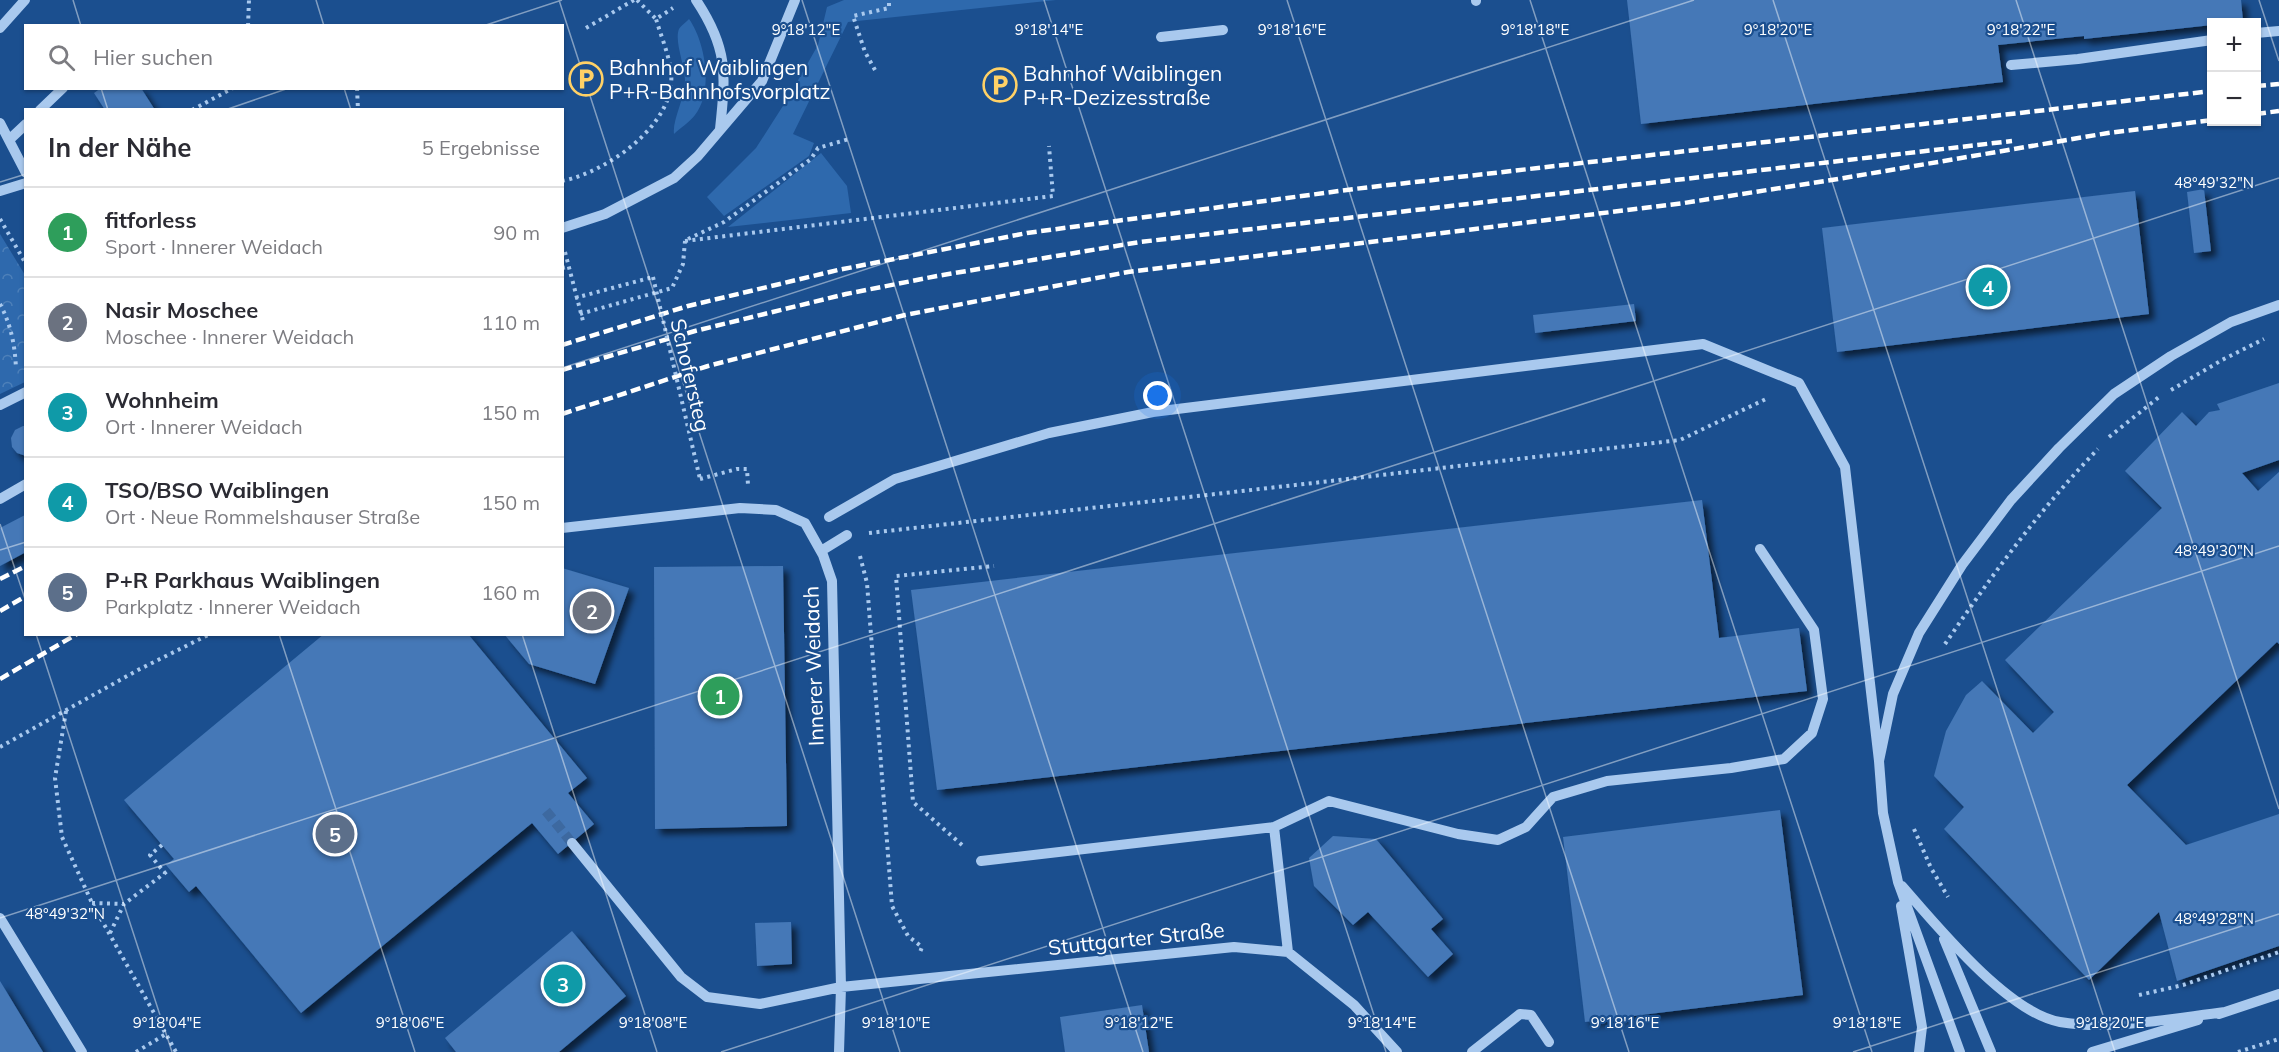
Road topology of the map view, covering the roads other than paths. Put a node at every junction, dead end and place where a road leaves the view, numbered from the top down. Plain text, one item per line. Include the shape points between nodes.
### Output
1 (25, 0) edge
2 (696, 0) edge
3 (795, 0) edge
4 (0, 28) edge
5 (1223, 30) dead end
6 (2279, 31) edge
7 (2261, 33) edge
8 (1161, 38) dead end
9 (2207, 40) edge
10 (2011, 64) dead end
11 (61, 90) edge
12 (42, 108) edge
13 (0, 123) edge
14 (24, 126) edge
15 (720, 129) junction
16 (9, 140) junction
17 (24, 170) edge
18 (24, 184) edge
19 (0, 191) edge
20 (564, 227) edge
21 (2279, 305) edge
22 (21, 395) edge
23 (0, 405) edge
24 (24, 485) edge
25 (0, 499) edge
26 (829, 517) dead end
27 (564, 528) edge
28 (848, 535) road end
29 (1760, 549) dead end
30 (821, 551) junction
31 (1879, 760) junction
32 (1274, 827) junction
33 (572, 843) tunnel mouth
34 (981, 861) road end
35 (1898, 882) junction
36 (0, 918) edge
37 (1941, 931) junction
38 (1288, 952) junction
39 (841, 987) junction
40 (2279, 994) edge
41 (2225, 1012) junction
42 (1549, 1042) dead end
43 (82, 1052) edge
44 (839, 1052) edge
45 (1397, 1052) edge
46 (1472, 1052) edge
47 (1919, 1052) edge
48 (1960, 1052) edge
49 (1992, 1052) edge
50 (2092, 1052) edge

1 - 4 street
2 - 15 street via 711,22 720,46 725,81
3 - 15 street via 762,81
5 - 8 street
6 - 7 street
9 - 10 street via 2078,59
11 - 12 street
13 - 16 street
14 - 16 street
15 - 20 street via 674,178 605,214
16 - 17 street
18 - 19 street
21 - 31 street via 2231,322 2114,394 2011,500 1919,633 1893,694
22 - 23 street
24 - 25 street
26 - 31 street via 895,479 1049,433 1153,412 1703,344 1799,382 1845,467
27 - 30 street, Innerer Weidach via 740,508 776,510 805,524
28 - 30 street
29 - 32 street via 1814,630 1823,699 1812,733 1784,759 1596,784 1554,797 1526,827 1498,840 1458,834 1329,801
30 - 39 street, Innerer Weidach via 832,582
31 - 35 street via 1883,813
32 - 34 street
32 - 38 street
33 - 39 street via 681,977 707,997 760,1004
35 - 37 street
35 - 47 street via 1922,1027
35 - 48 street
36 - 43 street
37 - 41 street via 1977,968 2031,1011 2058,1022 2133,1022
37 - 49 street
38 - 39 street, Stuttgarter Straße via 1234,947
38 - 45 street via 1354,1005
39 - 44 street, Innerer Weidach
40 - 41 street
41 - 50 street
42 - 46 street via 1531,1016 1520,1014

